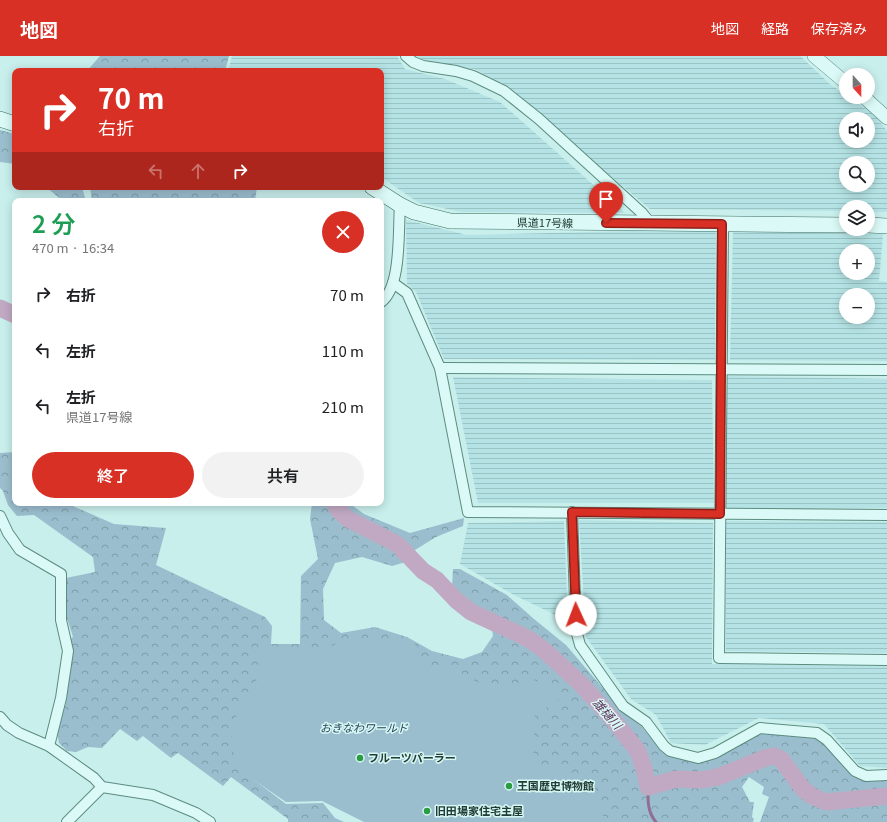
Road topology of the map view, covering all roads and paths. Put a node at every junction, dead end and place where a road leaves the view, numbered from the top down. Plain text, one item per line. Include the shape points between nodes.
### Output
1 (406, 56) edge
2 (819, 58) edge
3 (839, 77) edge
4 (872, 104) edge
5 (887, 118) edge
6 (0, 119) edge
7 (12, 123) edge
8 (377, 190) edge
9 (400, 205) junction
10 (652, 224) junction
11 (722, 224) junction
12 (839, 225) edge
13 (875, 225) edge
14 (887, 226) edge
15 (393, 283) junction
16 (384, 300) edge
17 (440, 368) junction
18 (721, 369) junction
19 (887, 370) edge
20 (572, 512) junction
21 (720, 514) junction
22 (887, 515) edge
23 (0, 516) edge
24 (887, 660) edge
25 (0, 717) edge
26 (49, 746) junction
27 (887, 774) edge
28 (102, 787) junction
29 (67, 822) edge
30 (210, 822) edge

1 - 10 street via 422,66 456,70 504,91 539,119
2 - 3 street
4 - 5 street
6 - 7 main road
8 - 9 main road, 県道17号線
9 - 10 main road, 県道17号線 via 414,212 450,221
9 - 15 street via 396,272
10 - 11 main road, 県道17号線
11 - 12 main road, 県道17号線
11 - 18 street
13 - 14 main road
15 - 16 street
15 - 17 street via 407,293
17 - 18 street
17 - 20 street via 468,512
18 - 19 street
18 - 21 street
20 - 21 street
20 - 27 street via 576,630 580,645 623,706 646,722 670,752 698,758 715,753 760,728 817,732 855,771 866,776
21 - 22 street
21 - 24 street via 718,658
23 - 26 street via 20,550 61,574 61,620 68,651 61,698
25 - 26 street via 19,733
26 - 28 street via 94,778
28 - 29 street
28 - 30 street via 153,795

